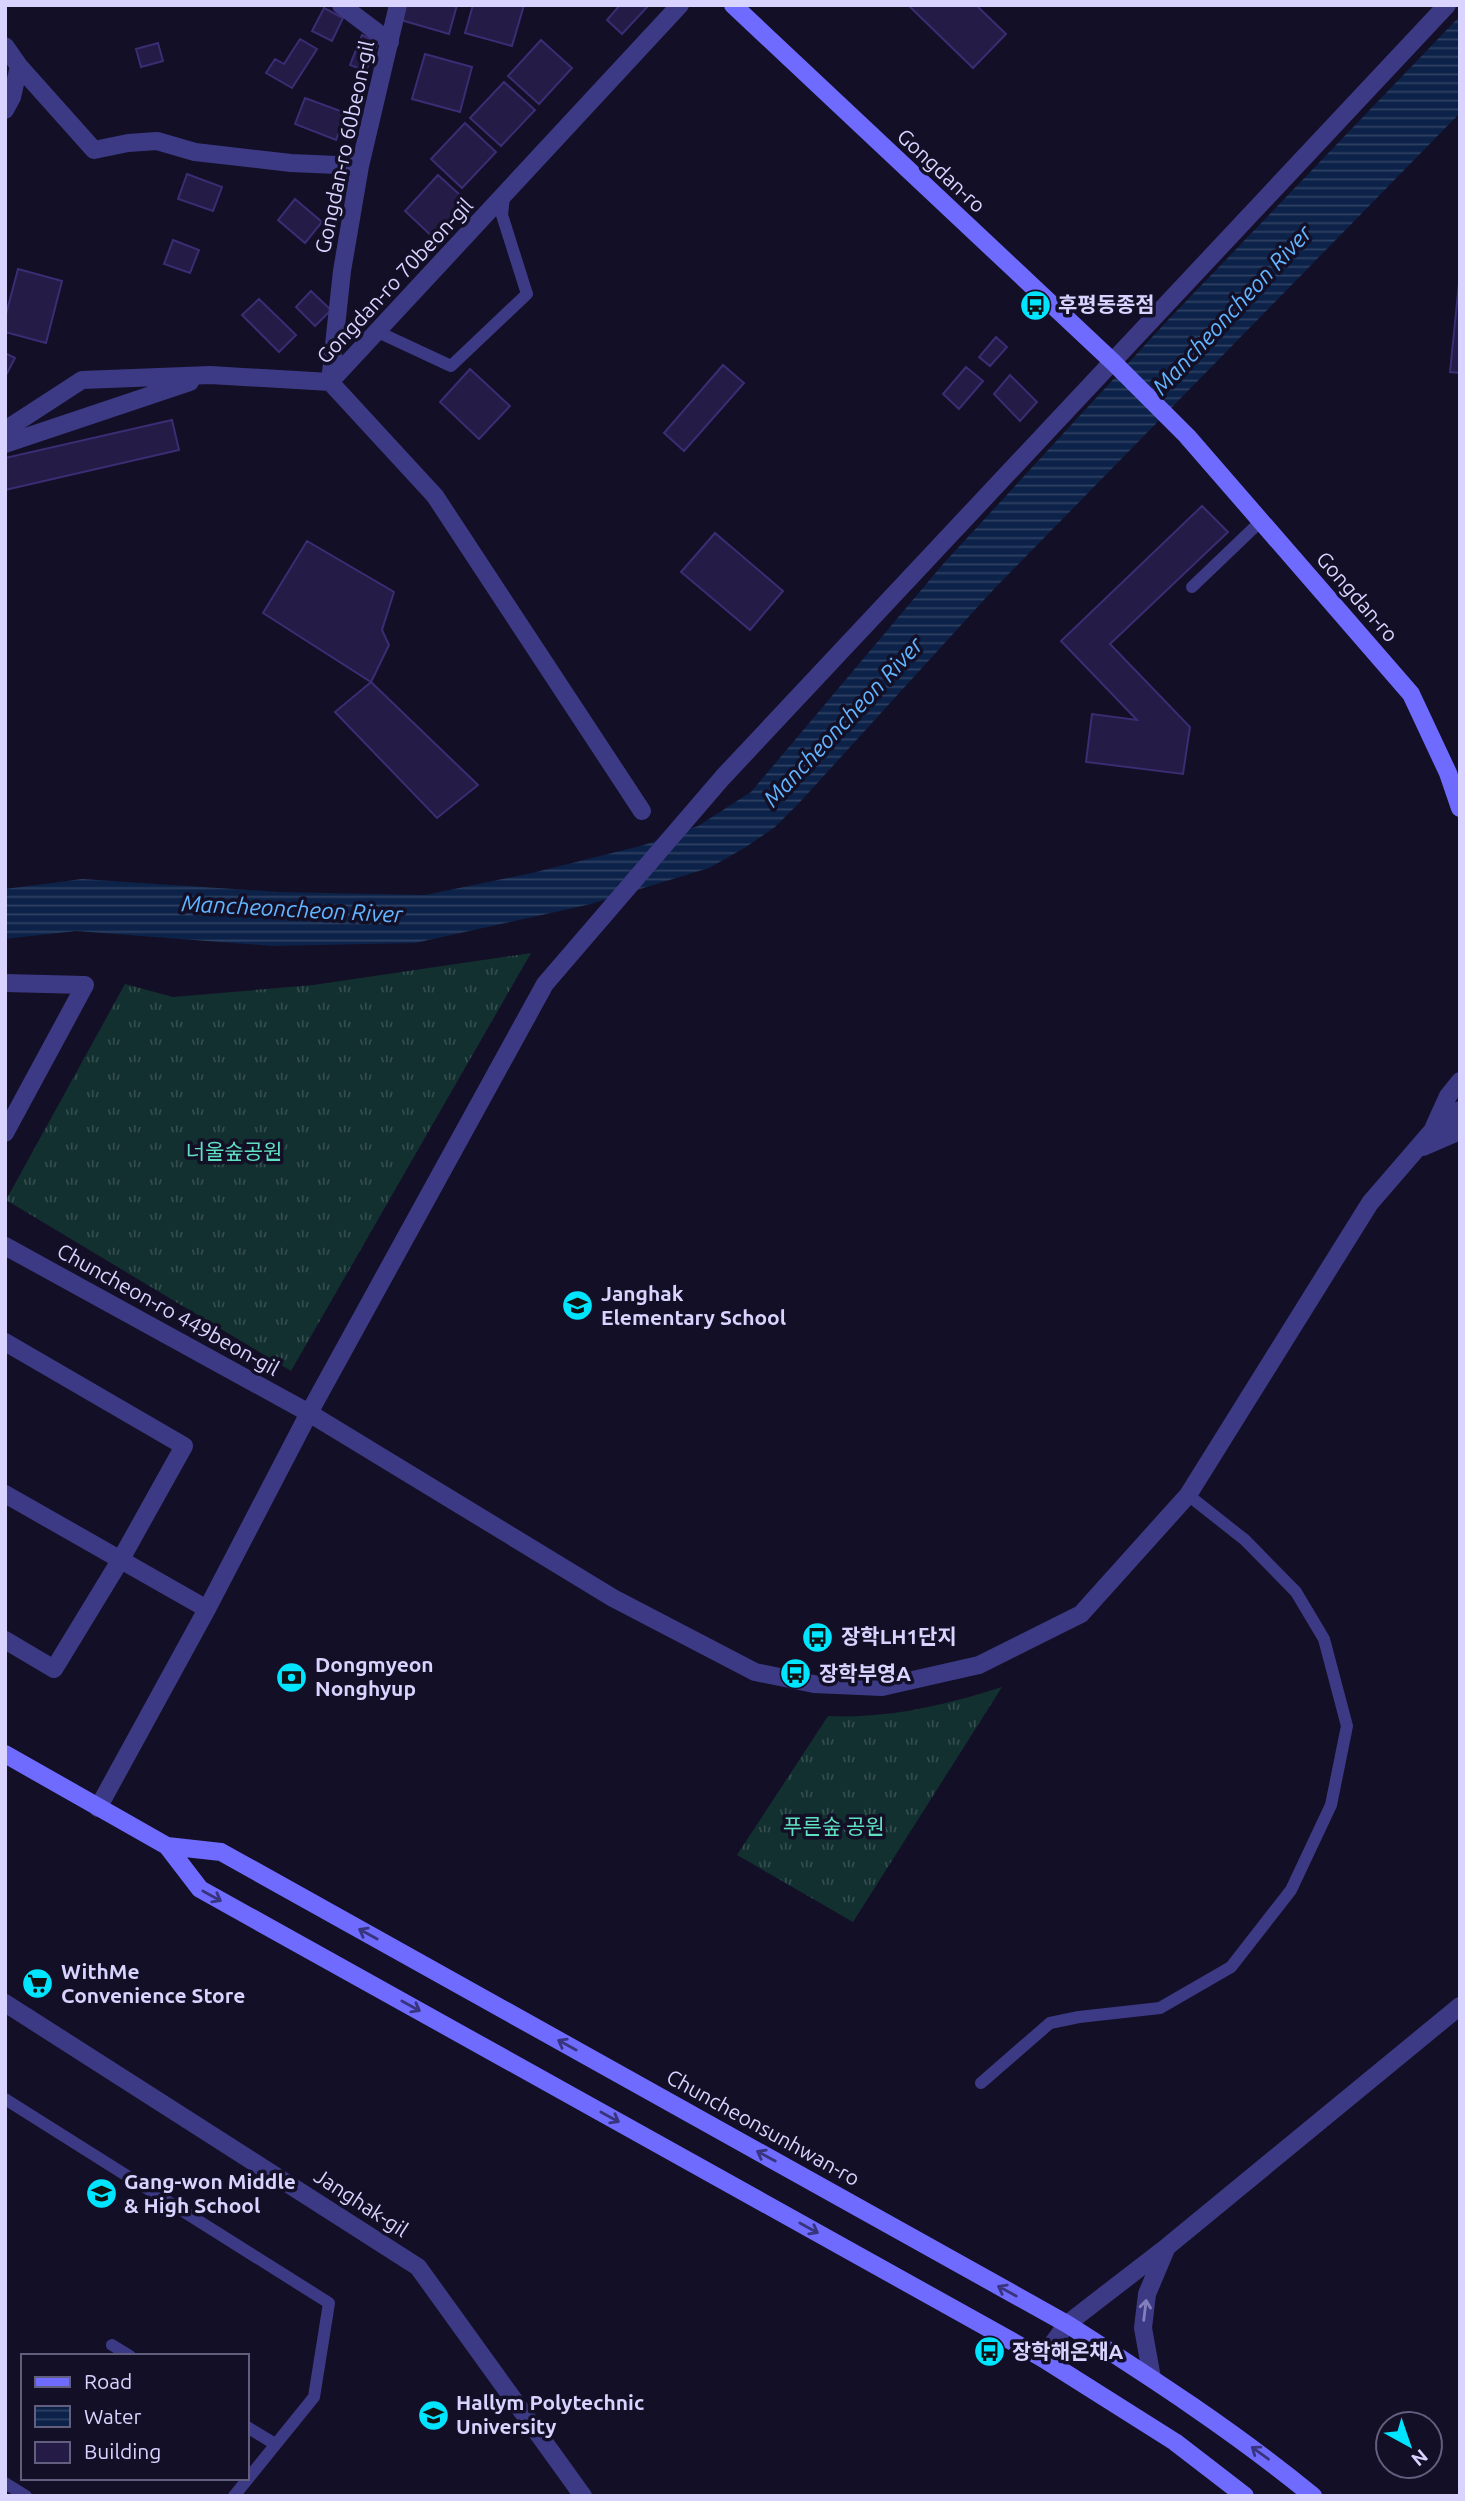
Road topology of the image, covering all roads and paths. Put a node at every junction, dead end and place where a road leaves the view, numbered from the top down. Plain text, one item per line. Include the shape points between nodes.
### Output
1 (341, 5) edge
2 (398, 5) edge
3 (680, 5) edge
4 (733, 5) edge
5 (1447, 5) edge
6 (390, 42) junction
7 (5, 47) edge
8 (19, 66) junction
9 (5, 110) edge
10 (360, 166) junction
11 (504, 196) junction
12 (378, 332) junction
13 (1116, 365) junction
14 (210, 375) junction
15 (330, 382) junction
16 (5, 430) edge
17 (5, 444) edge
18 (1261, 521) junction
19 (1192, 587) dead end
20 (1460, 808) edge
21 (642, 811) dead end
22 (5, 983) edge
23 (1460, 1081) edge
24 (1460, 1110) edge
25 (1433, 1130) junction
26 (1460, 1131) edge
27 (5, 1133) edge
28 (1416, 1150) junction
29 (5, 1246) edge
30 (5, 1342) edge
31 (309, 1413) junction
32 (5, 1494) edge
33 (1188, 1495) junction
34 (121, 1559) junction
35 (207, 1609) junction
36 (5, 1640) edge
37 (5, 1754) edge
38 (98, 1808) junction
39 (167, 1846) junction
40 (5, 2003) edge
41 (1460, 2006) edge
42 (981, 2083) dead end
43 (5, 2099) edge
44 (1168, 2246) junction
45 (1067, 2324) junction
46 (112, 2345) dead end
47 (127, 2354) edge
48 (1042, 2358) junction
49 (1152, 2378) junction
50 (248, 2428) edge
51 (275, 2445) junction
52 (248, 2479) edge
53 (247, 2480) edge
54 (5, 2483) edge
55 (26, 2496) edge
56 (234, 2496) edge
57 (583, 2496) edge
58 (1245, 2496) edge
59 (1313, 2496) edge

1 - 6 street
2 - 6 street, Gongdan-ro 60beon-gil
3 - 11 street, Gongdan-ro 70beon-gil
4 - 13 street, Gongdan-ro
5 - 13 street
6 - 10 street, Gongdan-ro 60beon-gil
7 - 8 street
8 - 9 street
8 - 10 street via 94,150 157,141 195,152
10 - 15 street, Gongdan-ro 60beon-gil
11 - 12 street, Gongdan-ro 70beon-gil
11 - 12 lane via 502,215 527,294 451,366
12 - 15 street, Gongdan-ro 70beon-gil
13 - 18 street, Gongdan-ro via 1187,436
13 - 31 street via 723,777 545,984
14 - 15 street
14 - 16 street via 82,380
14 - 17 street
15 - 21 street, Gongdan-ro 70beon-gil via 435,496
18 - 19 lane
18 - 20 street, Gongdan-ro via 1411,694
22 - 27 street via 85,985
23 - 25 street
24 - 25 street
25 - 28 street, Chuncheon-ro 449beon-gil
26 - 28 street
28 - 33 street, Chuncheon-ro 449beon-gil via 1370,1203
29 - 31 street, Chuncheon-ro 449beon-gil
30 - 34 street via 184,1446
31 - 33 street, Chuncheon-ro 449beon-gil via 613,1598 755,1672 814,1684 882,1688 979,1665 1070,1620 1081,1614
31 - 35 street
32 - 34 street
33 - 42 lane via 1245,1540 1296,1592 1324,1639 1347,1726 1331,1805 1291,1890 1231,1967 1160,2008 1050,2023
34 - 35 street
34 - 36 street via 54,1669
35 - 38 street
37 - 38 street, Chuncheonsunhwan-ro
38 - 39 street, Chuncheonsunhwan-ro
45 -> 39 street, Chuncheonsunhwan-ro via 221,1852
39 -> 48 street, Chuncheonsunhwan-ro via 200,1889
40 - 57 street, Janghak-gil via 418,2267
41 - 44 street
43 - 51 lane via 329,2303 314,2397
44 - 45 street
49 -> 44 street via 1144,2317 1147,2294
45 - 48 street
45 - 49 street, Chuncheonsunhwan-ro
46 - 47 lane
48 - 58 street, Chuncheonsunhwan-ro via 1175,2442
59 -> 49 street, Chuncheonsunhwan-ro via 1265,2456
50 - 51 lane
51 - 52 lane
53 - 56 lane
54 - 55 lane

